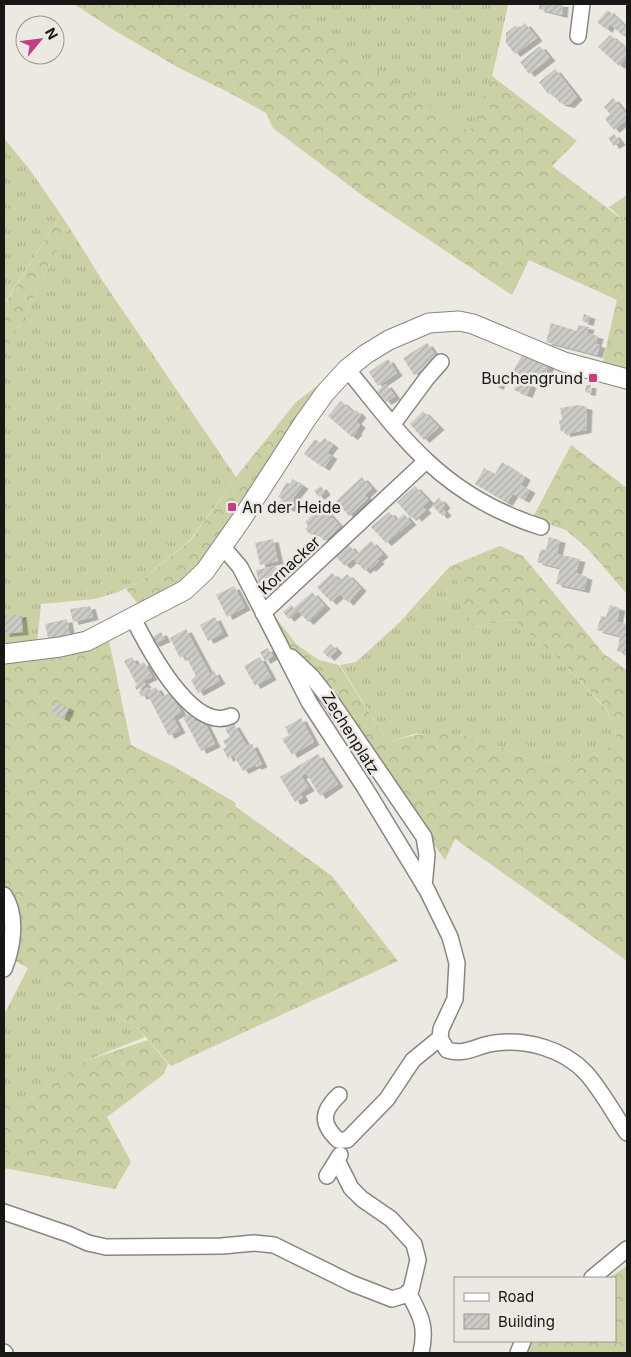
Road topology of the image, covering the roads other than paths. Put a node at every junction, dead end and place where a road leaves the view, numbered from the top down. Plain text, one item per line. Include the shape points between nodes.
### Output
1 (582, 4) edge
2 (578, 36) dead end
3 (442, 362) dead end
4 (347, 369) junction
5 (627, 378) edge
6 (393, 424) junction
7 (426, 461) junction
8 (541, 527) dead end
9 (223, 547) junction
10 (263, 613) junction
11 (134, 618) junction
12 (282, 650) junction
13 (4, 654) edge
14 (230, 716) dead end
15 (425, 888) junction
16 (4, 895) edge
17 (4, 969) edge
18 (440, 1038) junction
19 (340, 1095) dead end
20 (627, 1133) edge
21 (345, 1140) junction
22 (337, 1160) junction
23 (327, 1176) dead end
24 (4, 1212) edge
25 (627, 1249) edge
26 (593, 1277) edge
27 (408, 1292) junction
28 (421, 1353) edge

1 - 2 street
3 - 6 street
4 - 5 main road via 366,354 416,328 442,321 459,321 564,362
4 - 6 street
4 - 9 main road via 310,414
6 - 7 street
7 - 8 street via 460,488 520,520
7 - 10 street, Kornacker
9 - 10 street, Zechenplatz via 240,567
9 - 11 main road via 206,571 185,590
10 - 12 street, Zechenplatz
11 - 13 main road via 87,641
11 - 14 street via 149,650 178,691 197,711 222,720
12 - 15 street, Zechenplatz via 310,702
12 - 15 street via 312,677 331,701 424,837 427,855
15 - 18 street, Zechenplatz via 450,938 457,963 455,998
16 - 17 street via 11,911 12,944
18 - 20 street via 447,1050 457,1053 494,1043 522,1041 547,1048 586,1074
18 - 21 street via 413,1060 387,1098
19 - 21 street via 328,1108 327,1129 338,1140
21 - 22 street
22 - 23 street
22 - 27 street via 351,1188 391,1219 414,1244 418,1260
24 - 27 street via 106,1247 269,1244 380,1295 392,1299
25 - 26 street
27 - 28 street via 420,1316 424,1337

